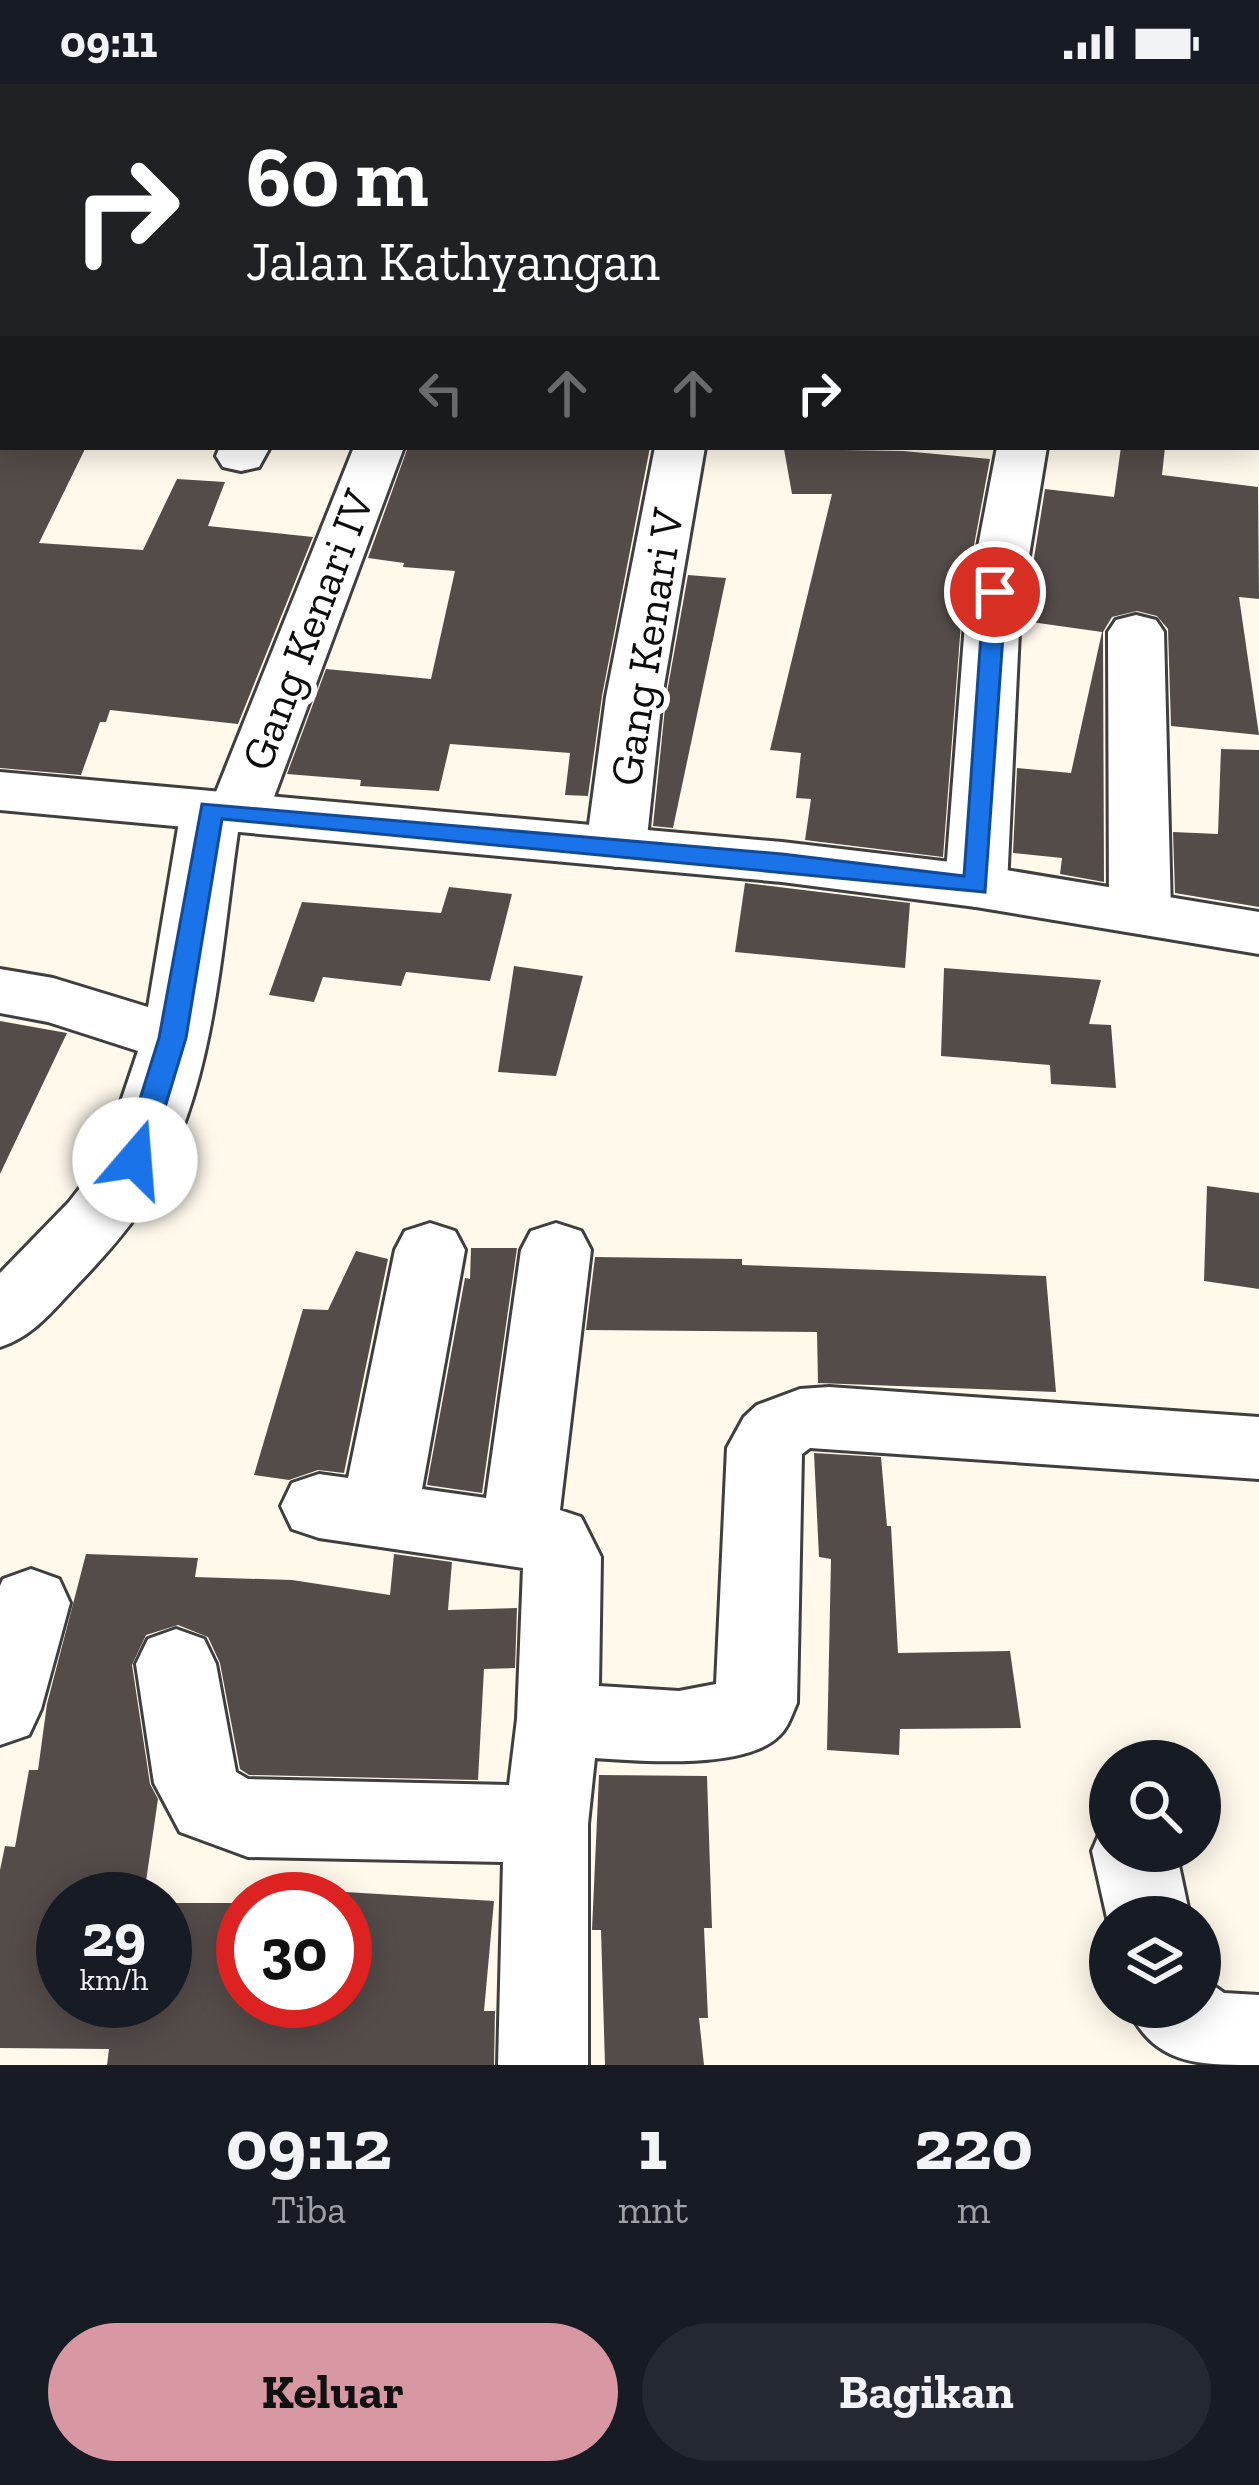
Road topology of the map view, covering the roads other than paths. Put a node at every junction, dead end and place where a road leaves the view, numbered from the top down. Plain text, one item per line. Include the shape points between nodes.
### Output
1 (378, 450) edge
2 (679, 450) edge
3 (1021, 450) edge
4 (1136, 632) dead end
5 (0, 791) edge
6 (225, 812) junction
7 (616, 847) junction
8 (976, 886) junction
9 (1140, 911) junction
10 (1259, 933) edge
11 (0, 991) edge
12 (172, 1038) junction
13 (430, 1250) dead end
14 (556, 1250) dead end
15 (0, 1319) edge
16 (1259, 1448) edge
17 (519, 1534) junction
18 (31, 1603) dead end
19 (176, 1664) dead end
20 (0, 1709) edge
21 (558, 1719) junction
22 (546, 1824) junction
23 (1204, 2028) edge
24 (1259, 2039) edge
25 (544, 2065) edge

1 - 6 street, Gang Kenari IV
2 - 7 street, Gang Kenari V
3 - 8 street via 991,620
4 - 9 street
5 - 6 street
6 - 7 street
6 - 12 street, Gang Kenari IV
7 - 8 street
8 - 9 street
9 - 10 street
11 - 12 street
12 - 15 street, Gang Kenari IV via 135,1160
13 - 17 street via 349,1511
14 - 17 street
16 - 21 street via 796,1419 765,1448 756,1703 748,1714 679,1728
17 - 21 street via 554,1540 562,1557
18 - 20 street
19 - 22 street via 196,1784 210,1805 248,1819
21 - 22 street
22 - 25 street
23 - 24 street

